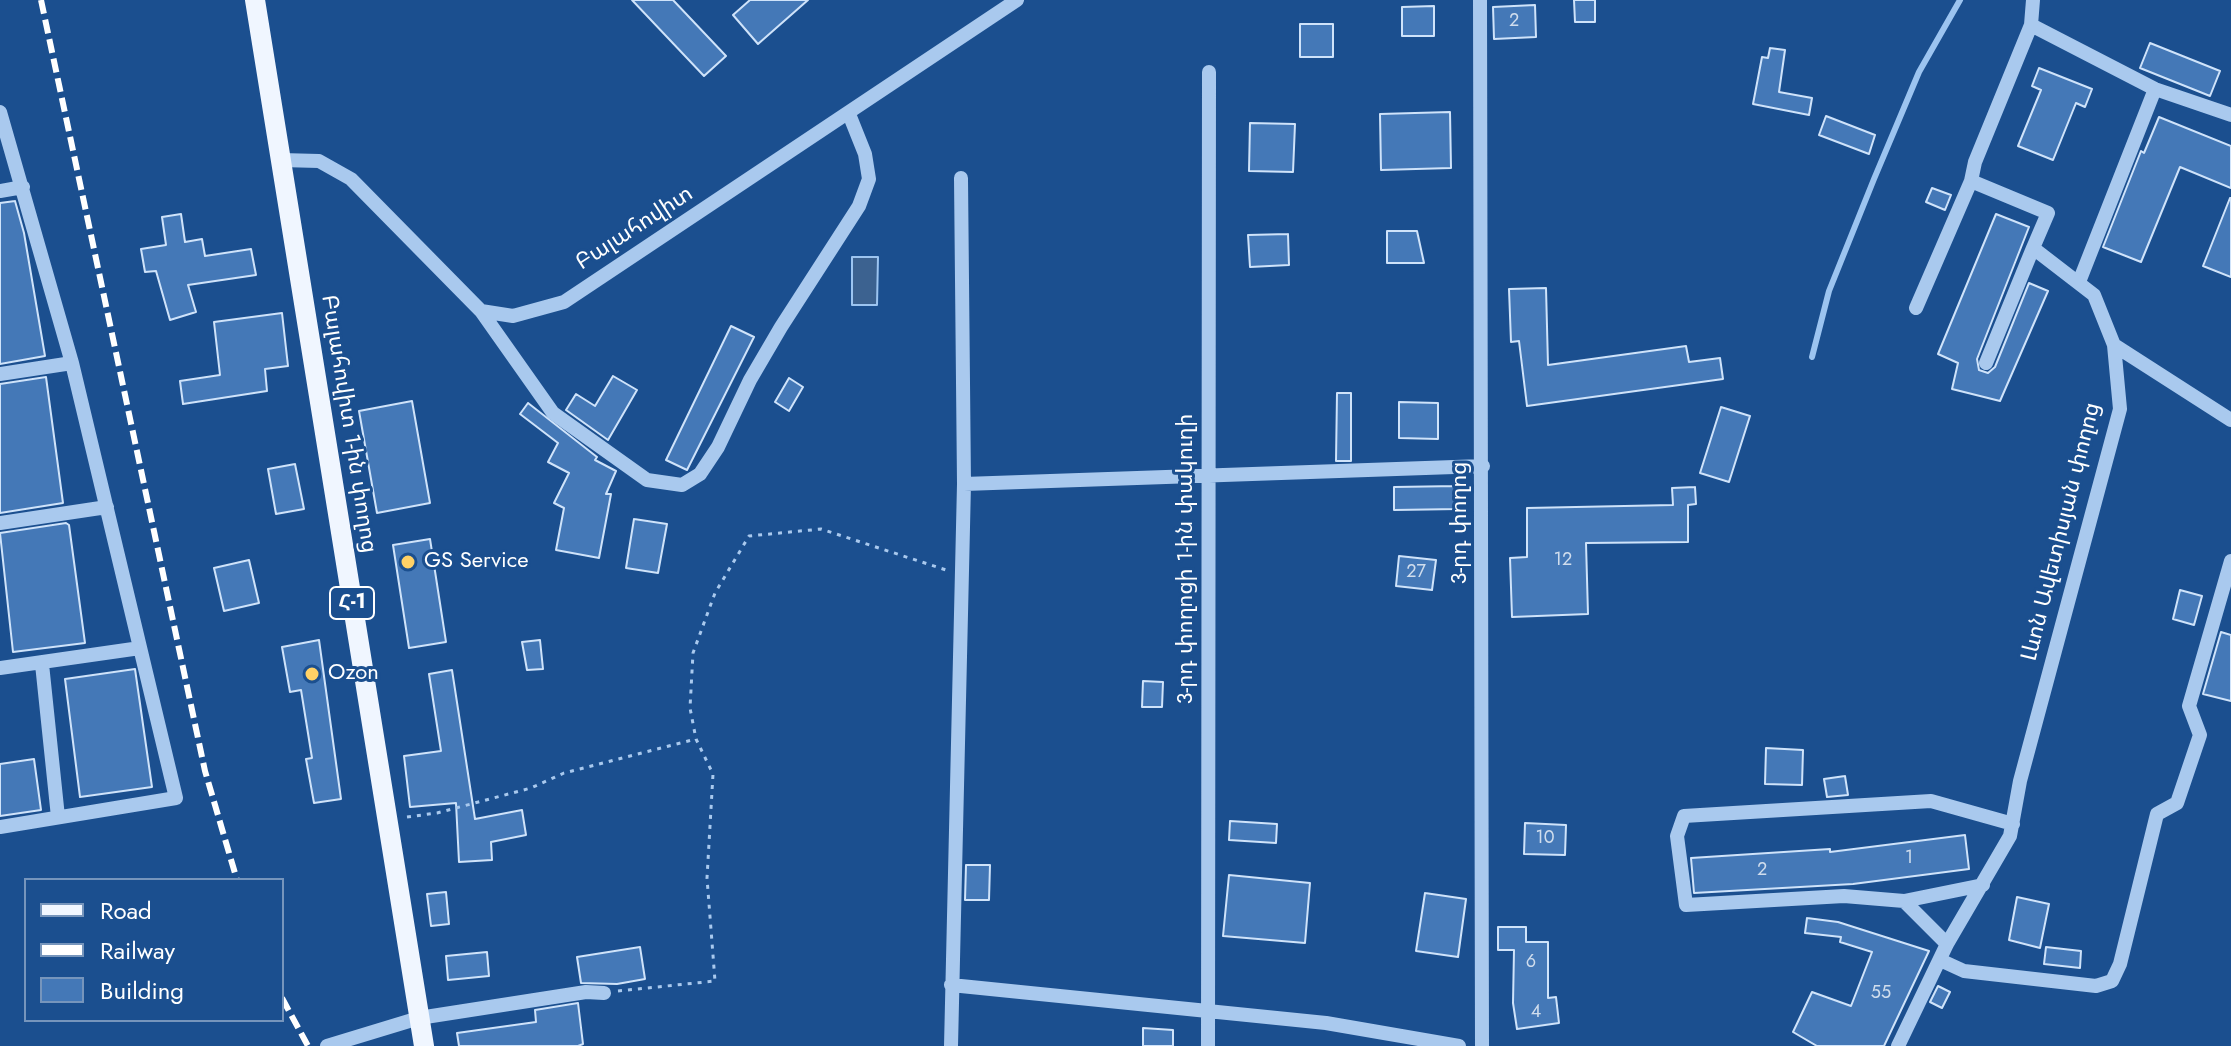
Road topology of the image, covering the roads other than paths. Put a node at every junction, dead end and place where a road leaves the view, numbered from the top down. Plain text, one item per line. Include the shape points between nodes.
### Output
1 (255, 0) edge
2 (1017, 0) edge
3 (1480, 0) edge
4 (2033, 0) edge
5 (2031, 25) junction
6 (1209, 72) dead end
7 (2155, 89) junction
8 (0, 112) edge
9 (849, 114) junction
10 (2231, 115) edge
11 (281, 160) junction
12 (961, 178) dead end
13 (1971, 181) junction
14 (23, 187) junction
15 (0, 191) edge
16 (2033, 248) junction
17 (2079, 282) junction
18 (1916, 308) dead end
19 (481, 311) junction
20 (2114, 345) junction
21 (72, 363) junction
22 (1986, 363) dead end
23 (0, 374) edge
24 (2231, 420) edge
25 (1483, 466) junction
26 (1209, 473) junction
27 (964, 484) junction
28 (107, 507) junction
29 (0, 523) edge
30 (2231, 561) edge
31 (140, 648) junction
32 (42, 664) junction
33 (0, 668) edge
34 (58, 817) junction
35 (2013, 824) junction
36 (0, 827) edge
37 (1983, 885) junction
38 (1904, 901) junction
39 (1947, 944) junction
40 (1940, 960) junction
41 (951, 985) junction
42 (604, 993) road end
43 (1209, 1012) junction
44 (419, 1018) junction
45 (327, 1046) edge
46 (424, 1046) edge
47 (951, 1046) edge
48 (1208, 1046) edge
49 (1459, 1046) edge
50 (1482, 1046) edge
51 (1898, 1046) edge

1 - 11 main road, Բալահովիտ 1-ին փողոց / Հ-1
2 - 9 street, Բալահովիտ
3 - 25 street, 3-րդ փողոց
4 - 5 street
5 - 7 street
5 - 13 street
6 - 26 street, 3-րդ փողոցի 1-ին փակուղի
7 - 10 street
7 - 17 street
8 - 14 street
9 - 19 street, Բալահովիտ via 564,302 513,316
9 - 19 street via 869,179 859,206 781,327 718,447 700,474 682,485 647,480 553,413
11 - 19 street via 319,161 351,179
11 - 44 main road, Բալահովիտ 1-ին փողոց / Հ-1
12 - 27 street
13 - 16 street via 2048,213
13 - 18 street
14 - 15 street
14 - 21 street
16 - 17 street, Լևոն Ավետիսյան փողոց
16 - 22 street
17 - 20 street, Լևոն Ավետիսյան փողոց via 2094,295
20 - 24 street
20 - 35 street, Լևոն Ավետիսյան փողոց via 2120,409
21 - 23 street
21 - 28 street
25 - 26 street
25 - 50 street, 3-րդ փողոց
26 - 27 street
26 - 43 street, 3-րդ փողոցի 1-ին փակուղի
27 - 41 street
28 - 29 street
28 - 31 street
30 - 40 street via 2189,706 2200,735 2177,803 2157,814 2112,981 2096,986 1964,971
31 - 32 street
31 - 34 street via 176,798
32 - 33 street
32 - 34 street
34 - 36 street
35 - 37 street, Լևոն Ավետիսյան փողոց
35 - 38 street via 1931,801 1684,816 1677,836 1686,905 1844,896
37 - 38 street
37 - 39 street, Լևոն Ավետիսյան փողոց
38 - 39 street
39 - 40 street, Լևոն Ավետիսյան փողոց
40 - 51 street, Լևոն Ավետիսյան փողոց
41 - 43 street
41 - 47 street
42 - 44 street
43 - 48 street, 3-րդ փողոցի 1-ին փակուղի
43 - 49 street via 1326,1023
44 - 45 street
44 - 46 main road, Բալահովիտ 1-ին փողոց / Հ-1

